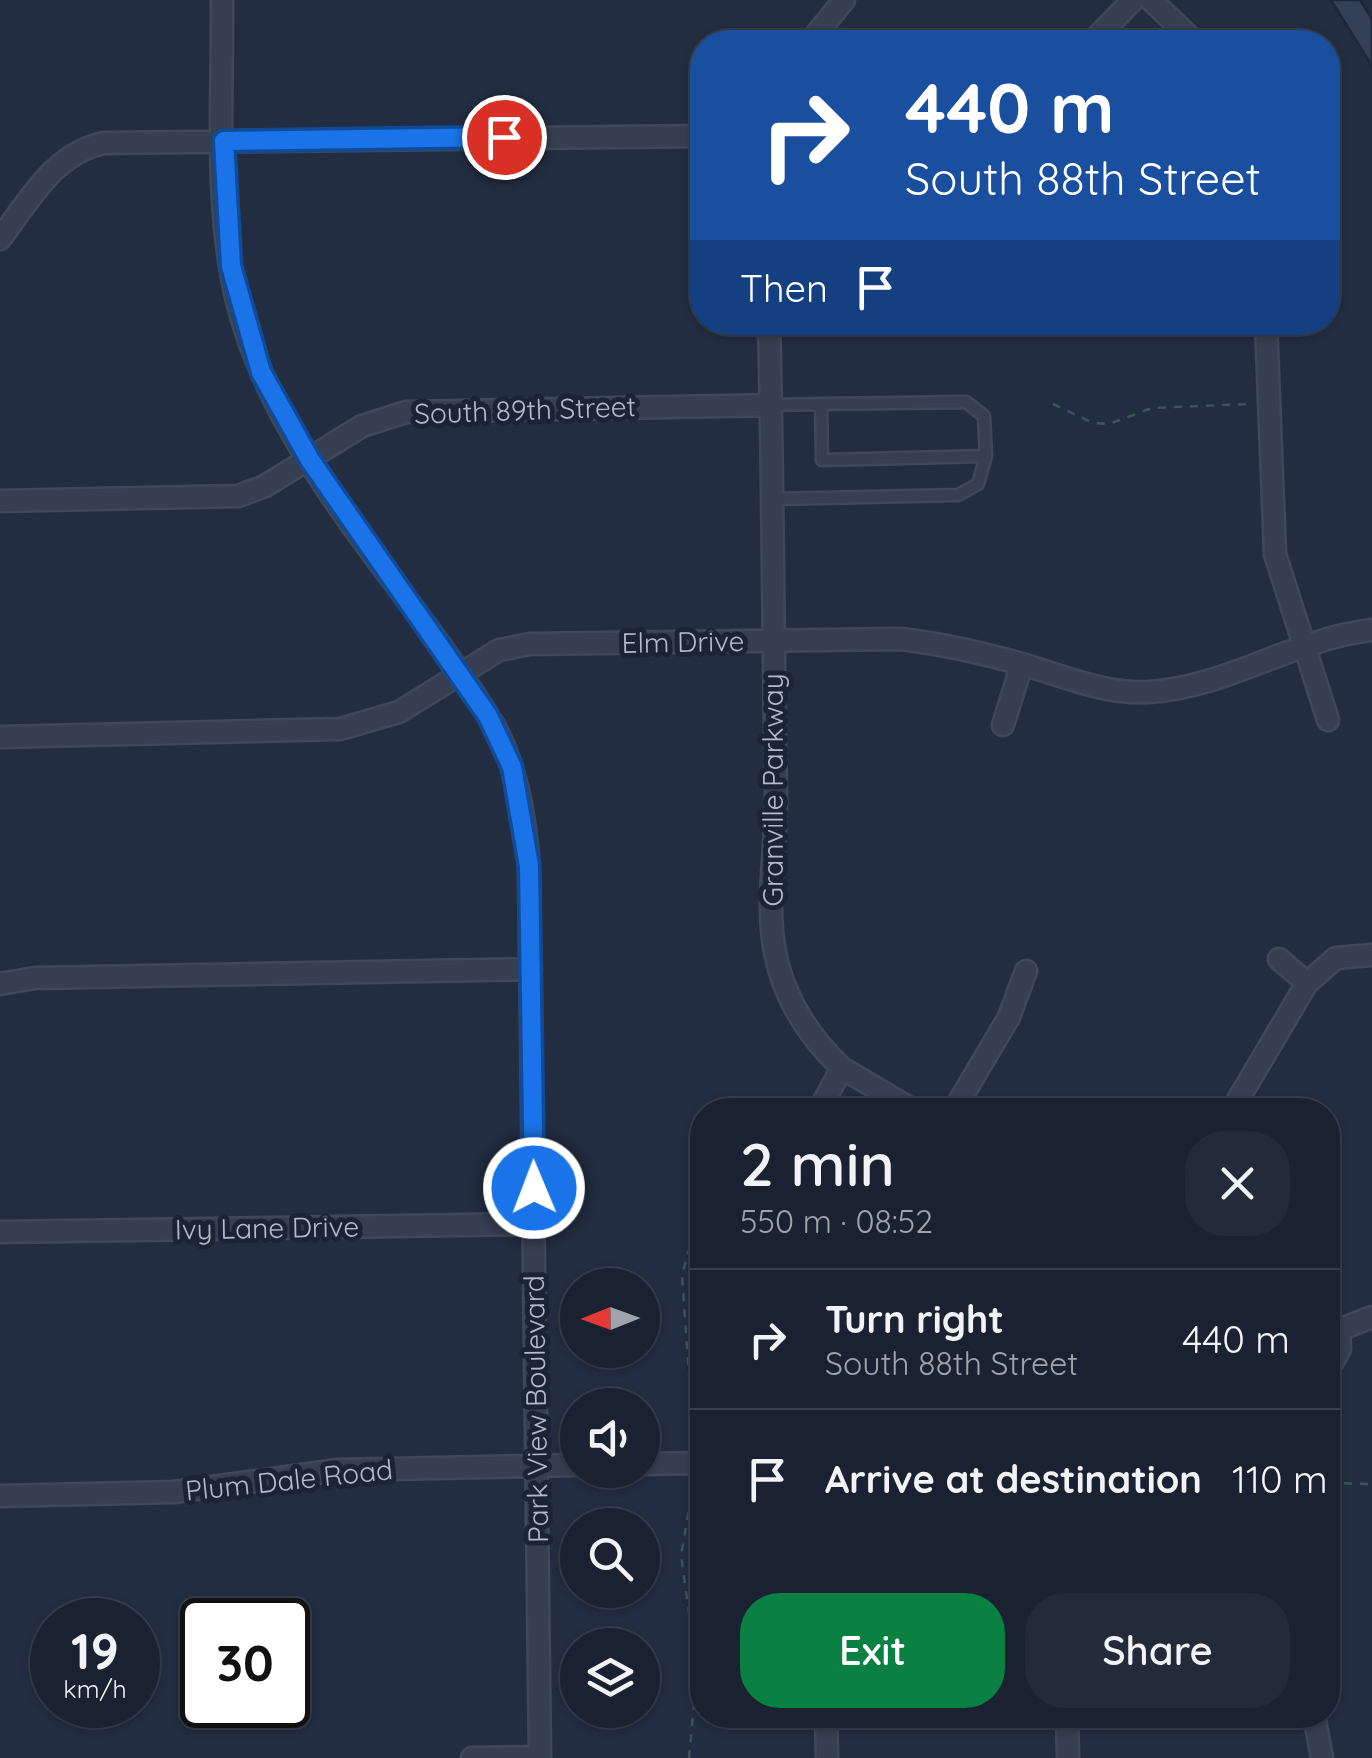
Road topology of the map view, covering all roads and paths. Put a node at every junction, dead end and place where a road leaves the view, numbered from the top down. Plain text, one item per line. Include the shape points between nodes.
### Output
1 (222, 0) edge
2 (844, 0) edge
3 (1132, 0) edge
4 (1152, 0) edge
5 (820, 30) edge
6 (1103, 30) edge
7 (1183, 30) edge
8 (690, 136) edge
9 (224, 141) junction
10 (0, 239) edge
11 (768, 335) edge
12 (1267, 335) edge
13 (821, 404) junction
14 (1053, 404) dead end
15 (1256, 404) dead end
16 (771, 405) junction
17 (986, 456) junction
18 (310, 460) junction
19 (772, 499) junction
20 (0, 501) edge
21 (1372, 630) edge
22 (773, 640) junction
23 (1302, 644) junction
24 (1022, 664) junction
25 (461, 674) junction
26 (1328, 720) dead end
27 (1004, 726) dead end
28 (0, 737) edge
29 (1372, 955) edge
30 (1279, 959) dead end
31 (530, 969) junction
32 (1026, 972) dead end
33 (1306, 983) junction
34 (0, 984) edge
35 (842, 1068) junction
36 (826, 1098) edge
37 (893, 1098) edge
38 (961, 1098) edge
39 (1239, 1098) edge
40 (534, 1224) junction
41 (0, 1232) edge
42 (690, 1250) edge
43 (1372, 1317) edge
44 (1340, 1322) edge
45 (690, 1375) edge
46 (690, 1462) edge
47 (660, 1463) edge
48 (536, 1466) junction
49 (560, 1466) edge
50 (1340, 1483) edge
51 (1372, 1484) edge
52 (0, 1496) edge
53 (690, 1503) edge
54 (690, 1624) edge
55 (691, 1728) edge
56 (826, 1728) edge
57 (1067, 1728) edge
58 (1316, 1728) edge
59 (472, 1758) edge
60 (540, 1758) edge
61 (689, 1758) edge
62 (827, 1758) edge
63 (1068, 1758) edge
64 (1322, 1758) edge

1 - 9 street, Park View Boulevard
2 - 5 street
3 - 6 street
4 - 7 street
8 - 9 street
9 - 10 street via 104,143 80,150 55,168
9 - 18 street, Park View Boulevard via 226,234 236,298 261,372
11 - 16 street, Granville Parkway
12 - 23 street via 1276,554
13 - 16 lane
13 - 17 lane via 972,404 984,416
13 - 17 lane via 822,460
14 - 15 path via 1110,424 1152,408
16 - 18 street, South 89th Street via 420,410 362,426
16 - 19 street, Granville Parkway
17 - 19 lane via 978,484 958,494
18 - 20 street, South 89th Street via 265,486 224,498
18 - 25 street, Park View Boulevard
19 - 22 street, Granville Parkway
21 - 23 street, Elm Drive
22 - 24 street, Elm Drive via 901,639
22 - 25 street, Elm Drive via 519,645
22 - 35 street, Granville Parkway via 773,940 794,1009
23 - 24 street, Elm Drive via 1195,685 1142,692
23 - 26 street
24 - 27 street
25 - 28 street, Elm Drive via 384,718 322,732
25 - 31 street, Park View Boulevard via 495,727 516,782 529,866
29 - 33 street via 1336,958
30 - 33 street
31 - 34 street via 35,978
31 - 40 street, Park View Boulevard
32 - 38 street via 1009,1017
33 - 39 street
35 - 36 street
35 - 37 street, Granville Parkway
40 - 41 street, Ivy Lane Drive
40 - 48 street, Park View Boulevard
42 - 45 path via 682,1276
43 - 44 street
46 - 47 street
48 - 49 street, Plum Dale Road
48 - 52 street, Plum Dale Road via 338,1470 174,1492
48 - 60 street, Park View Boulevard
50 - 51 path
53 - 54 path via 681,1555
55 - 61 path
56 - 62 street
57 - 63 street
58 - 64 street
59 - 60 street

